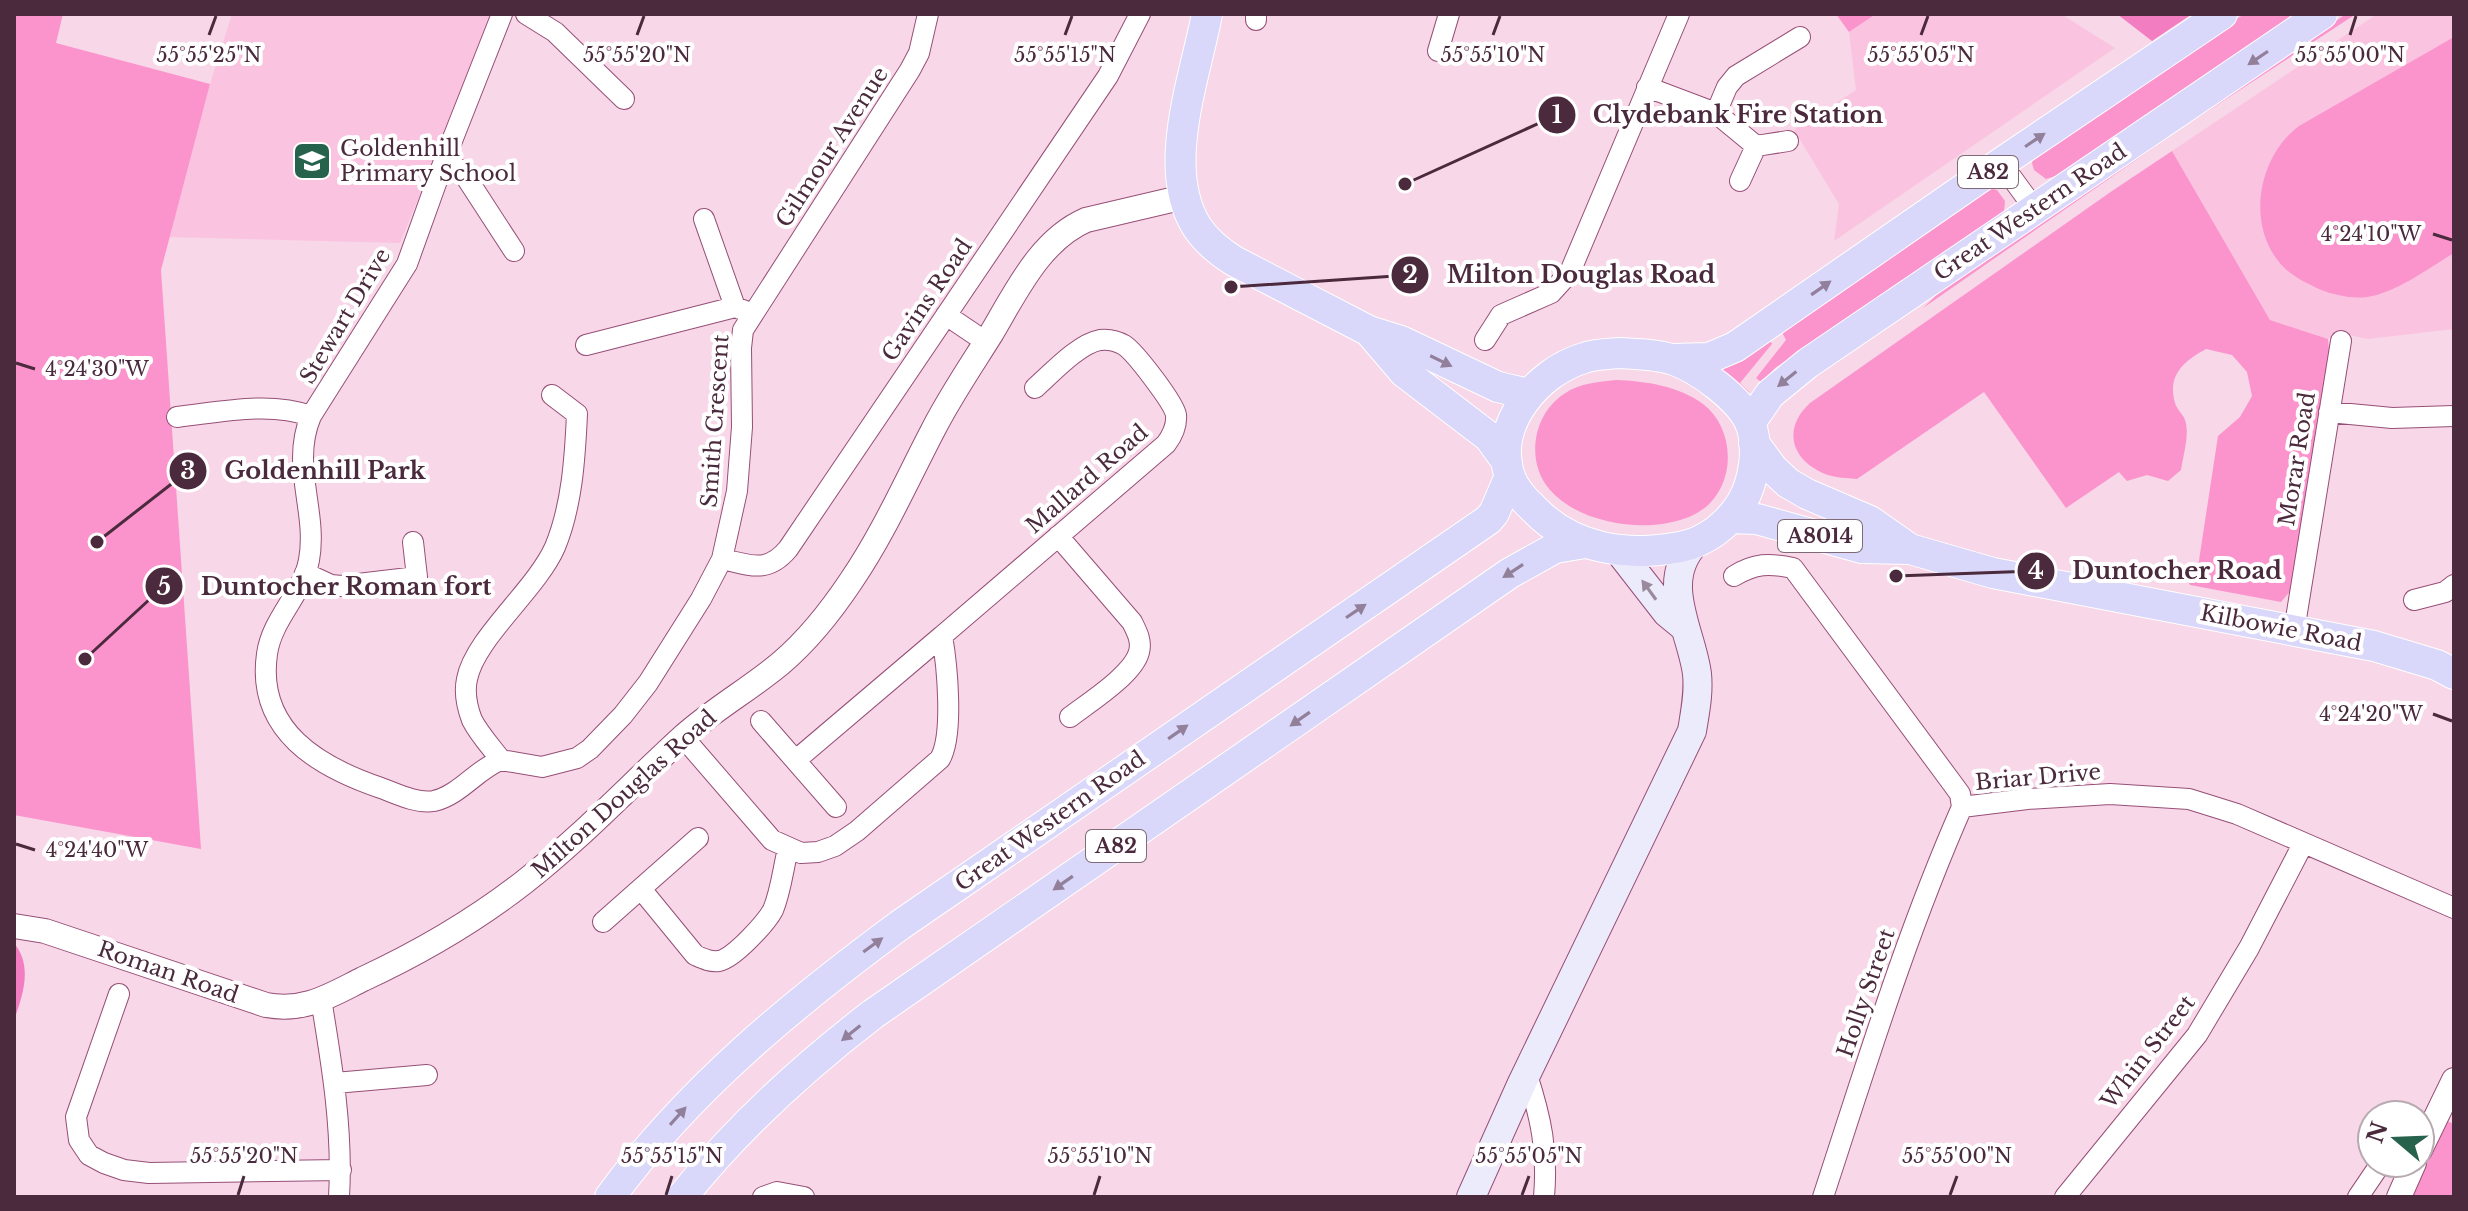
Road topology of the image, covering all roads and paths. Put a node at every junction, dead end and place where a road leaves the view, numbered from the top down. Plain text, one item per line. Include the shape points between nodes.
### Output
1 (502, 14) edge
2 (526, 14) edge
3 (928, 14) edge
4 (1140, 14) edge
5 (1207, 14) edge
6 (1449, 14) edge
7 (1679, 14) edge
8 (2222, 14) edge
9 (2322, 14) edge
10 (1800, 37) dead end
11 (1438, 51) dead end
12 (1647, 87) junction
13 (624, 99) dead end
14 (1716, 113) junction
15 (1788, 141) dead end
16 (1756, 146) junction
17 (444, 161) junction
18 (2001, 163) junction
19 (1740, 181) dead end
20 (1184, 197) junction
21 (2034, 208) junction
22 (704, 219) dead end
23 (514, 251) dead end
24 (750, 307) junction
25 (946, 315) junction
26 (1369, 331) junction
27 (1485, 340) dead end
28 (2341, 341) dead end
29 (986, 342) junction
30 (586, 345) dead end
31 (1672, 359) junction
32 (1035, 388) dead end
33 (1529, 394) junction
34 (552, 395) dead end
35 (2329, 412) junction
36 (311, 416) junction
37 (2454, 416) edge
38 (177, 417) dead end
39 (1752, 433) junction
40 (1508, 469) junction
41 (1730, 518) junction
42 (1058, 536) junction
43 (413, 542) dead end
44 (1585, 543) junction
45 (1695, 543) junction
46 (1910, 549) junction
47 (1618, 550) junction
48 (722, 559) junction
49 (305, 573) junction
50 (1734, 576) dead end
51 (2454, 585) edge
52 (2414, 600) dead end
53 (1684, 627) junction
54 (2294, 631) junction
55 (942, 636) junction
56 (2454, 674) edge
57 (1070, 717) dead end
58 (761, 721) dead end
59 (683, 737) junction
60 (501, 760) junction
61 (796, 760) junction
62 (836, 807) dead end
63 (1962, 807) junction
64 (698, 838) dead end
65 (2303, 844) junction
66 (788, 849) junction
67 (641, 889) junction
68 (2454, 908) edge
69 (603, 922) dead end
70 (14, 926) edge
71 (119, 994) dead end
72 (321, 999) junction
73 (427, 1075) dead end
74 (1527, 1075) junction
75 (2454, 1080) edge
76 (335, 1083) junction
77 (2436, 1109) edge
78 (341, 1170) junction
79 (2370, 1179) edge
80 (770, 1194) edge
81 (339, 1197) edge
82 (610, 1197) edge
83 (682, 1197) edge
84 (804, 1197) edge
85 (1471, 1197) edge
86 (1544, 1197) edge
87 (1823, 1197) edge
88 (2065, 1197) edge
89 (2358, 1197) edge

1 - 17 street, Stewart Drive
2 - 13 street via 555,32
3 - 24 street, Gilmour Avenue via 910,70
4 - 25 street, Gavins Road via 1108,76
5 - 20 main road via 1183,127 1179,174
6 - 11 street
7 - 12 street
18 -> 8 main road, A82
9 -> 21 main road, Great Western Road / A82
10 - 14 street via 1736,76
12 - 14 street
12 - 27 street via 1570,272 1551,293 1501,315
14 - 16 street
15 - 16 street
16 - 19 street
17 - 23 street via 462,171
17 - 36 street, Stewart Drive via 407,264
18 - 21 street
31 -> 18 main road, A82 via 1709,358 1735,347
20 - 26 main road via 1199,231 1220,251
20 - 29 street, Milton Douglas Road via 1071,227 1046,249
21 -> 39 main road, Great Western Road / A82 via 1808,363 1770,394
22 - 24 street, Smith Crescent via 729,285
24 - 30 street
24 - 48 street, Smith Crescent via 741,338 737,491
25 - 29 street
25 - 48 street, Gavins Road via 781,557 763,566
26 -> 33 main road via 1498,387
26 - 40 main road via 1404,372 1489,437
28 - 35 street, Morar Road
29 - 59 street, Milton Douglas Road via 837,601 781,663
31 - 33 main road, A82 via 1620,353 1585,357 1554,372
31 - 39 main road, A82 via 1721,389
32 - 42 street, Mallard Road via 1082,348 1104,339 1129,349 1176,413 1166,444
33 - 40 main road, A82 via 1512,425
34 - 60 street via 577,414 575,459 562,522 541,574 481,648 467,676 465,698 473,723
35 - 37 street
35 - 54 street, Morar Road
36 - 38 street, Stewart Drive via 276,409
36 - 49 street, Stewart Drive via 302,448 310,542
39 - 41 main road, A82 via 1750,482
39 - 46 main road, A8014 via 1788,483 1870,521
40 - 44 main road, A82 via 1526,501 1547,521
82 -> 40 main road, Great Western Road / A82 via 681,1111 773,1022 978,871 1488,520
41 - 45 main road, A82
41 - 46 main road, Kilbowie Road / A8014 via 1757,519 1862,548
42 - 55 street, Mallard Road
42 - 57 street via 1132,622 1140,643 1139,654 1125,673
43 - 49 street via 417,577 341,586
44 - 47 main road, A82
44 -> 83 main road, A82 via 1555,548 1510,573 873,1014 743,1129
45 - 47 main road, A82
45 - 53 main road via 1681,571
46 - 54 main road, Kilbowie Road / A8014 via 1993,573
53 -> 47 main road
48 - 60 street, Smith Crescent via 669,653 603,738 577,758 557,764 542,767
49 - 60 street, Stewart Drive via 272,635 266,673 274,710 307,753 353,778 423,801 445,797
50 - 63 street, Briar Drive via 1757,564 1793,568 1960,794
51 - 52 street
53 - 74 main road via 1697,674 1692,731
54 - 56 main road, Kilbowie Road / A8014 via 2374,646
55 - 61 street, Mallard Road
55 - 66 street via 948,725 940,759 835,846 809,853
58 - 61 street
59 - 66 street via 758,826
59 - 72 street, Milton Douglas Road via 511,892 452,931
61 - 62 street
63 - 65 street, Briar Drive via 2110,794 2189,799
63 - 87 street, Holly Street via 1894,978
64 - 67 street
65 - 68 street, Briar Drive
65 - 88 street, Whin Street via 2197,1035
66 - 67 street via 765,923 727,958 716,961 695,955
67 - 69 street
70 - 72 street, Roman Road via 45,931 266,1005 296,1008
71 - 78 street via 76,1117 79,1140 89,1155 124,1170 149,1173
72 - 76 street
73 - 76 street
74 - 85 main road
74 - 86 street via 1547,1163
75 - 77 street
76 - 78 street
78 - 81 street
79 - 89 street
80 - 84 street

